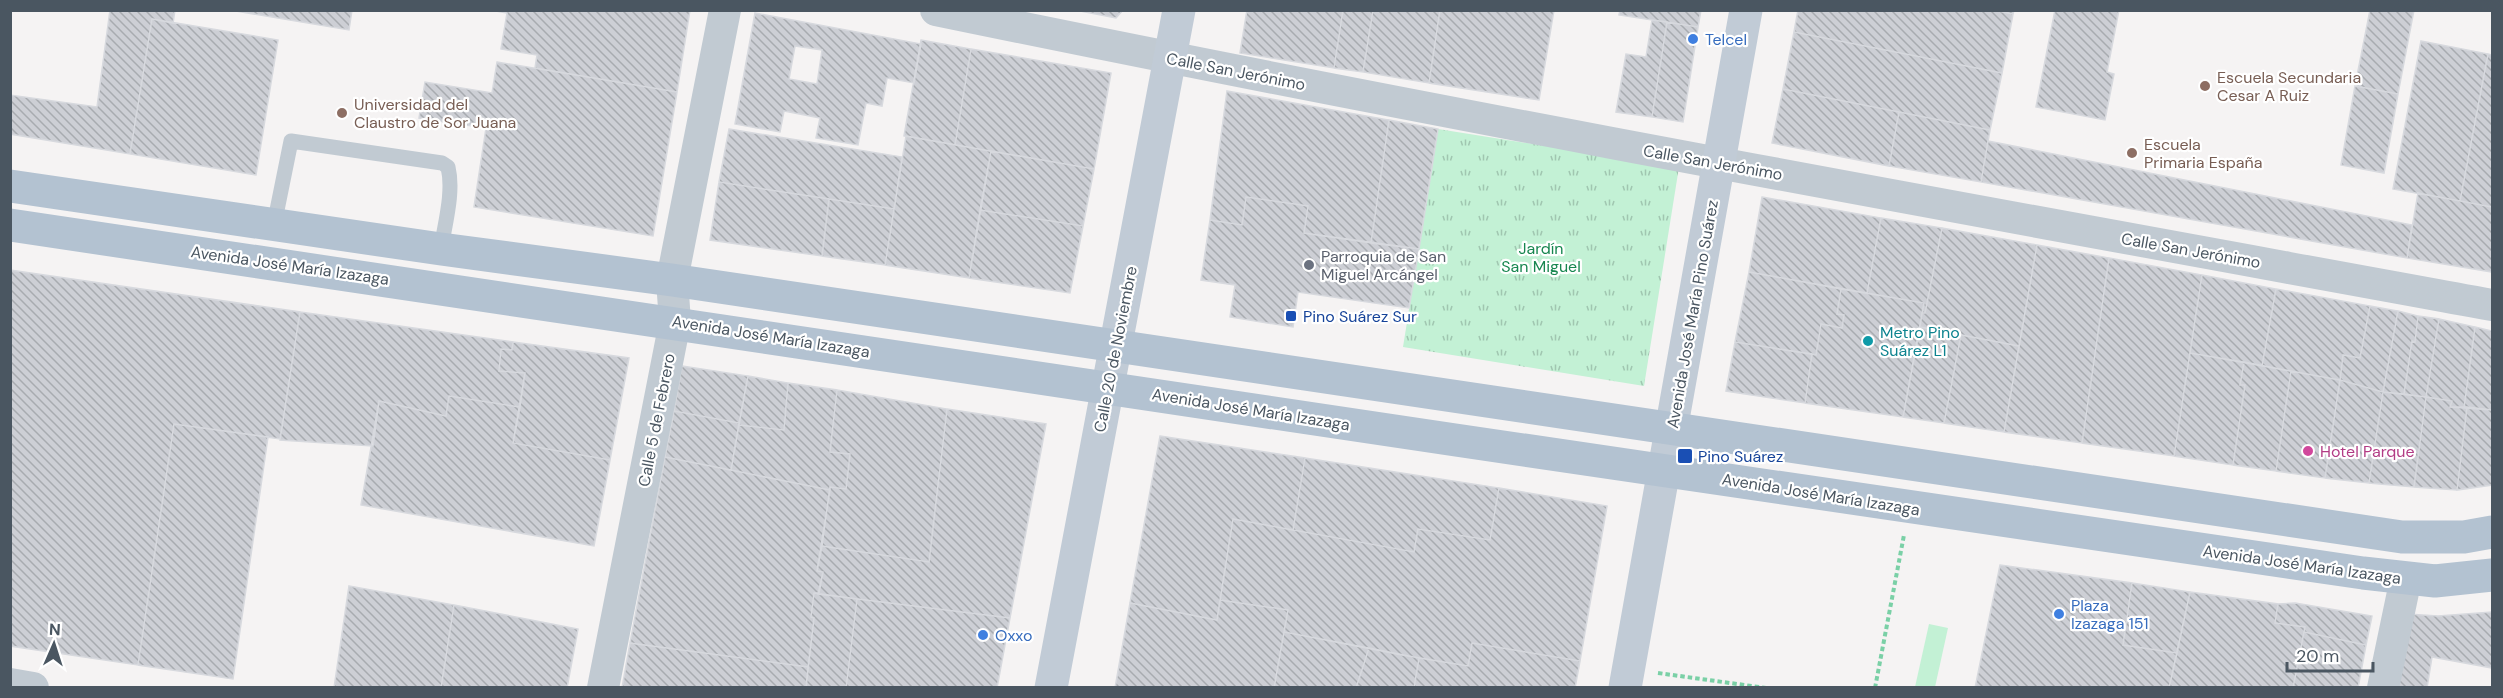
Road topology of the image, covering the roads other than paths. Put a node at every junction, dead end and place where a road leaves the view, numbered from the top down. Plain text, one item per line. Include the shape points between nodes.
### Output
1 (725, 10) edge
2 (936, 10) edge
3 (1179, 10) edge
4 (1746, 10) edge
5 (1170, 58) junction
6 (1718, 163) junction
7 (10, 186) edge
8 (10, 225) edge
9 (274, 225) junction
10 (441, 249) junction
11 (672, 280) junction
12 (2493, 305) edge
13 (675, 322) junction
14 (1115, 346) junction
15 (1107, 387) junction
16 (1672, 428) junction
17 (1665, 471) junction
18 (2493, 532) edge
19 (2493, 575) edge
20 (2406, 578) junction
21 (10, 684) edge
22 (33, 687) edge
23 (603, 687) edge
24 (1051, 687) edge
25 (1625, 687) edge
26 (2383, 687) edge

1 - 11 street, Calle 5 de Febrero
2 - 5 street, Calle San Jerónimo
3 - 5 main road, Calle 20 de Noviembre
4 - 6 main road, Avenida José María Pino Suárez
5 - 6 street, Calle San Jerónimo
5 - 14 main road, Calle 20 de Noviembre
6 - 12 street, Calle San Jerónimo
6 - 16 main road, Avenida José María Pino Suárez
7 - 9 main road
8 - 13 main road, Avenida José María Izazaga
9 - 10 main road
9 - 10 lane via 291,141 448,167 448,203
10 - 11 main road
11 - 13 street, Calle 5 de Febrero
11 - 14 main road
13 - 15 main road, Avenida José María Izazaga
13 - 23 street, Calle 5 de Febrero
14 - 15 main road, Calle 20 de Noviembre
14 - 16 main road
15 - 17 main road, Avenida José María Izazaga
15 - 24 main road, Calle 20 de Noviembre
16 - 17 main road, Avenida José María Pino Suárez
16 - 18 main road via 2402,537 2464,537
17 - 20 main road, Avenida José María Izazaga
17 - 25 main road, Avenida José María Pino Suárez
19 - 20 main road, Avenida José María Izazaga via 2435,581
20 - 26 street
21 - 22 street

